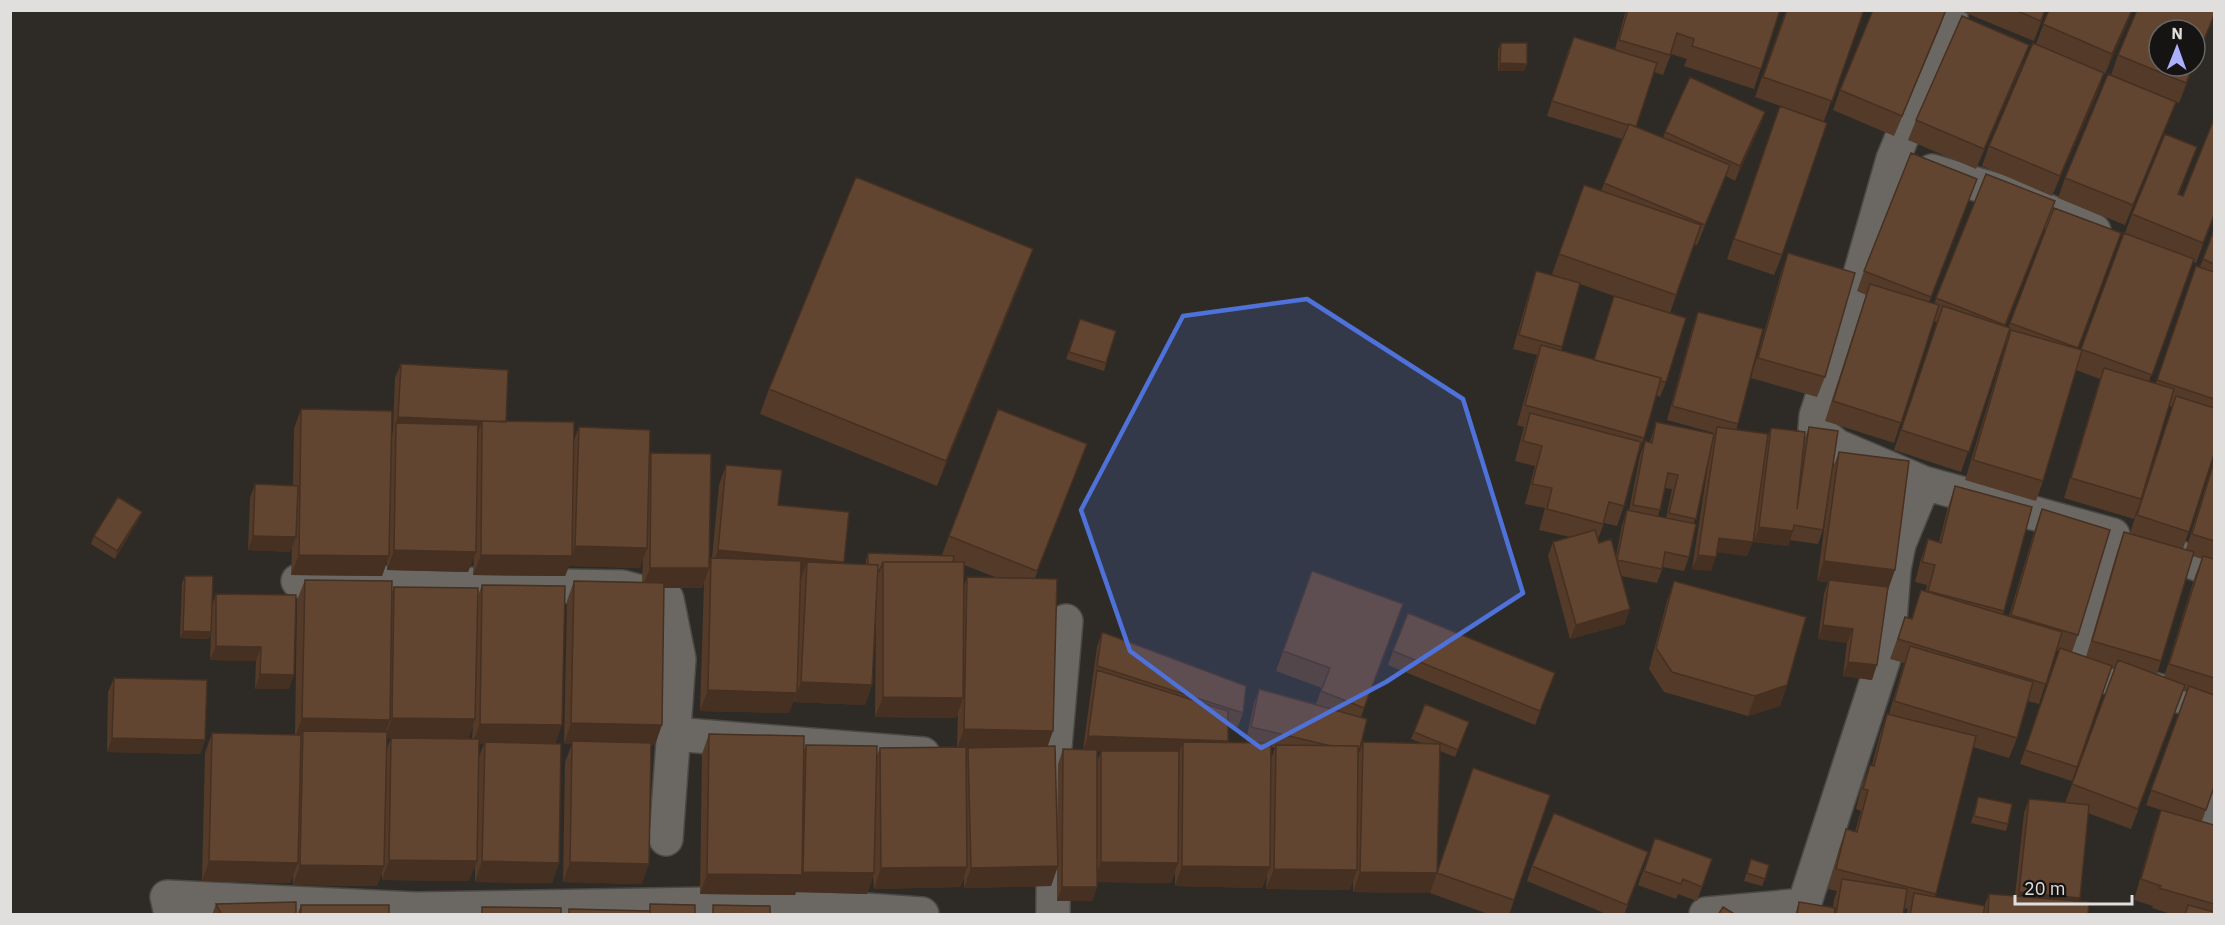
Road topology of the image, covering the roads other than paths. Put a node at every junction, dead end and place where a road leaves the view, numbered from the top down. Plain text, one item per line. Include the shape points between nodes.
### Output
1 (1951, 18) dead end
2 (1893, 159) junction
3 (2117, 241) edge
4 (1924, 483) junction
5 (2113, 535) junction
6 (2214, 570) edge
7 (298, 581) edge
8 (1066, 621) dead end
9 (2214, 705) edge
10 (674, 734) junction
11 (952, 756) edge
12 (1054, 758) junction
13 (1021, 759) edge
14 (2214, 809) edge
15 (2214, 827) edge
16 (666, 838) dead end
17 (171, 915) edge
18 (922, 915) edge
19 (1053, 915) edge
20 (1706, 915) edge

1 - 2 street
2 - 3 street via 2003,192
2 - 4 street via 1818,406 1815,428 1837,446
4 - 5 street
4 - 20 street via 1899,544 1888,646 1804,905
5 - 6 street
5 - 9 street via 2076,666
7 - 10 street via 622,587 667,599 679,659
8 - 12 street
10 - 11 street
10 - 16 street
12 - 13 street
12 - 19 street
14 - 15 street via 2209,822
17 - 18 street via 167,897 416,909 767,903

